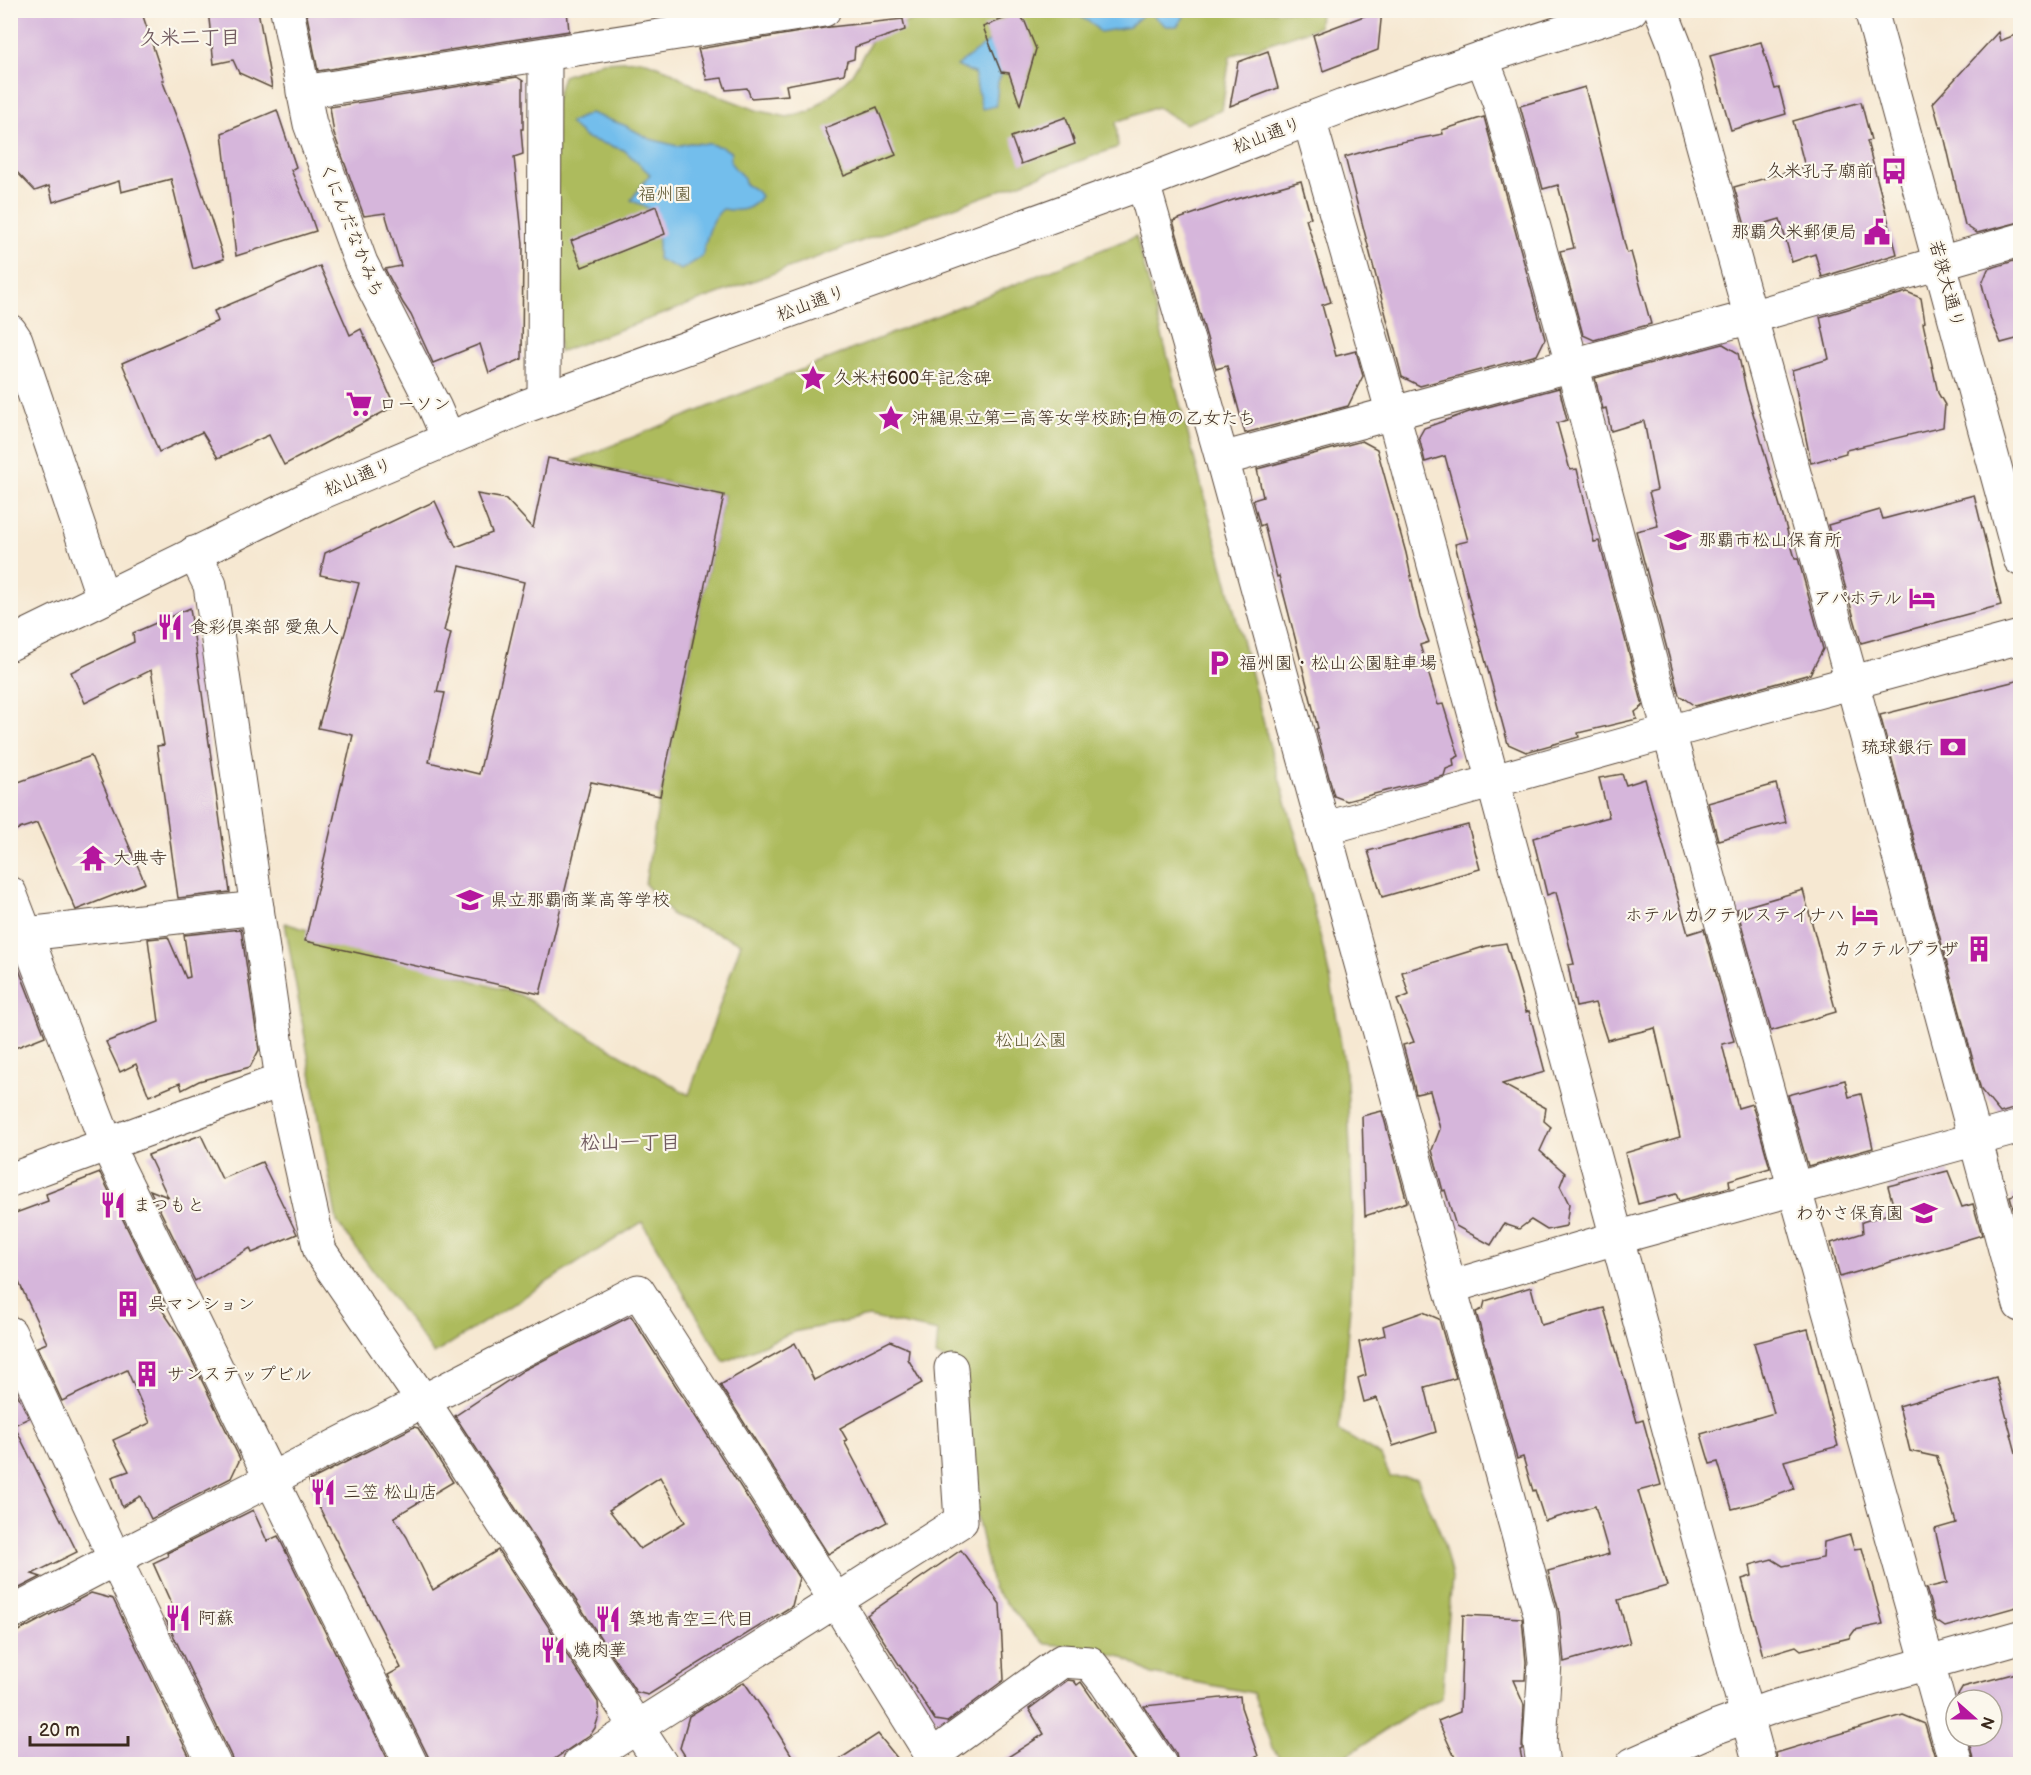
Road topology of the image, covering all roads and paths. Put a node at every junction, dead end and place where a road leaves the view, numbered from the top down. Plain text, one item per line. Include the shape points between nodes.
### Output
1 (287, 10) edge
2 (824, 10) edge
3 (1632, 10) edge
4 (1661, 10) edge
5 (1871, 10) edge
6 (728, 18) edge
7 (545, 55) junction
8 (1482, 58) junction
9 (303, 92) junction
10 (1310, 119) junction
11 (1143, 183) junction
12 (2020, 240) edge
13 (1941, 262) junction
14 (1751, 317) junction
15 (10, 331) edge
16 (1572, 364) junction
17 (544, 399) junction
18 (1393, 414) junction
19 (448, 438) junction
20 (1222, 459) junction
21 (194, 553) junction
22 (2020, 559) edge
23 (103, 598) junction
24 (2020, 637) edge
25 (10, 644) edge
26 (1852, 682) junction
27 (1669, 732) junction
28 (1492, 781) junction
29 (1323, 829) junction
30 (10, 892) edge
31 (257, 908) junction
32 (26, 934) junction
33 (282, 1080) junction
34 (2020, 1127) edge
35 (1976, 1140) junction
36 (107, 1144) junction
37 (10, 1180) edge
38 (1795, 1190) junction
39 (1616, 1238) junction
40 (1450, 1287) junction
41 (2020, 1305) edge
42 (10, 1333) edge
43 (951, 1368) dead end
44 (423, 1401) junction
45 (271, 1479) junction
46 (115, 1559) junction
47 (836, 1601) junction
48 (10, 1614) edge
49 (2020, 1636) edge
50 (1928, 1662) junction
51 (1746, 1716) junction
52 (637, 1728) junction
53 (935, 1760) edge
54 (214, 1764) edge
55 (411, 1764) edge
56 (579, 1764) edge
57 (661, 1764) edge
58 (1160, 1764) edge
59 (1544, 1764) edge
60 (1633, 1764) edge
61 (1760, 1764) edge
62 (1956, 1764) edge

1 - 9 street, くにんだなかみち
2 - 6 street
3 - 8 street, 松山通り
4 - 14 street via 1676,48
5 - 13 street, 若狭大通り
6 - 7 street
7 - 9 street
7 - 17 street
8 - 10 street, 松山通り
8 - 16 street via 1499,102
9 - 19 street, くにんだなかみち via 310,124 362,263
10 - 11 street, 松山通り
10 - 18 street
11 - 17 street, 松山通り
11 - 20 street
12 - 13 street
13 - 14 street
13 - 22 street, 若狭大通り
14 - 16 street
14 - 26 street
15 - 23 street
16 - 18 street
16 - 27 street
17 - 19 street, 松山通り
18 - 20 street
18 - 28 street
19 - 21 street, 松山通り
20 - 29 street
21 - 23 street, 松山通り
21 - 31 street via 210,585
23 - 25 street, 松山通り
24 - 26 street
26 - 27 street
26 - 35 street
27 - 28 street
27 - 38 street
28 - 29 street
28 - 39 street
29 - 40 street
30 - 32 street
31 - 32 street
31 - 33 street
32 - 36 street
33 - 36 street
33 - 44 street via 320,1251
34 - 35 street
35 - 38 street
35 - 41 street
36 - 37 street
36 - 45 street
38 - 39 street
38 - 50 street
39 - 40 street
39 - 51 street
40 - 59 street via 1540,1614 1545,1662 1540,1744
42 - 46 street
43 - 47 street via 962,1521
44 - 45 street
44 - 47 street via 638,1291
44 - 52 street
45 - 46 street
45 - 55 street
46 - 48 street
46 - 54 street
47 - 52 street
47 - 53 street
49 - 50 street
50 - 51 street
50 - 62 street
51 - 60 street
51 - 61 street
52 - 56 street
52 - 57 street
53 - 58 street via 1062,1661 1090,1663

